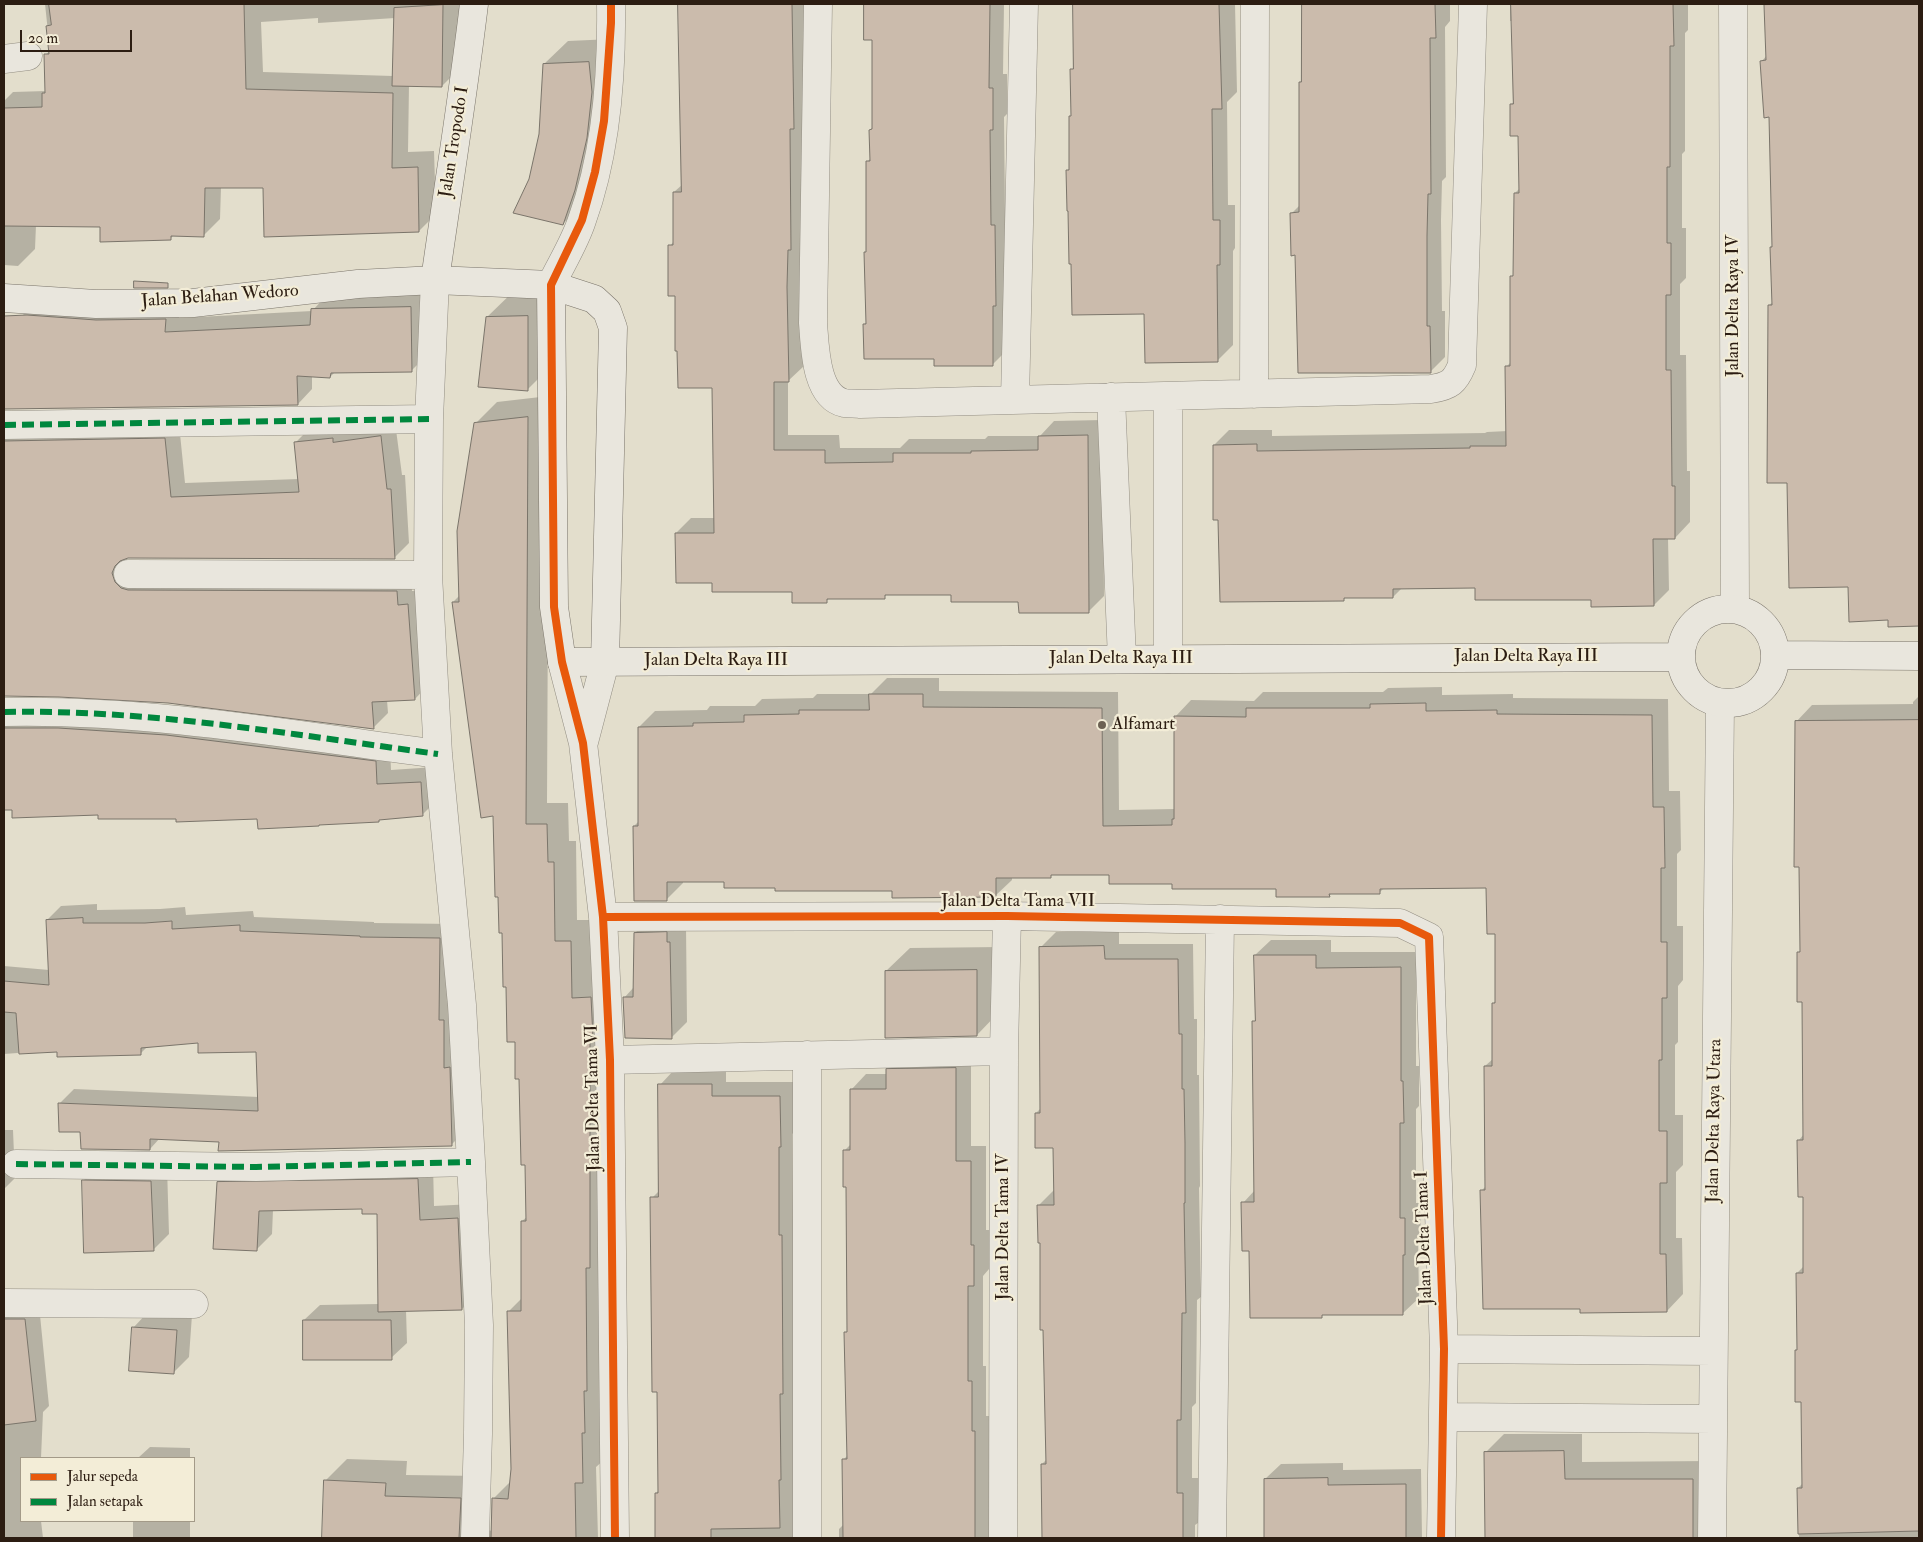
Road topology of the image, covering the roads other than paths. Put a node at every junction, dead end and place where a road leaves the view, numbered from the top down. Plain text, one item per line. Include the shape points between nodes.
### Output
1 (474, 4) edge
2 (611, 4) edge
3 (818, 4) edge
4 (1024, 4) edge
5 (1255, 4) edge
6 (1474, 4) edge
7 (1733, 4) edge
8 (435, 280) junction
9 (551, 285) junction
10 (4, 298) edge
11 (1254, 394) junction
12 (1168, 396) junction
13 (1111, 397) junction
14 (1015, 400) junction
15 (429, 419) junction
16 (4, 425) edge
17 (128, 574) dead end
18 (428, 575) junction
19 (1735, 609) junction
20 (1775, 655) junction
21 (1919, 656) edge
22 (1680, 657) junction
23 (1122, 659) junction
24 (1168, 659) junction
25 (562, 662) junction
26 (605, 662) junction
27 (1720, 703) junction
28 (4, 712) edge
29 (583, 743) junction
30 (438, 754) junction
31 (1007, 916) junction
32 (603, 917) junction
33 (1220, 919) junction
34 (1429, 937) joint
35 (1004, 1051) junction
36 (807, 1055) junction
37 (610, 1060) junction
38 (471, 1162) junction
39 (16, 1164) dead end
40 (4, 1303) edge
41 (194, 1304) dead end
42 (1444, 1349) junction
43 (1713, 1351) junction
44 (1444, 1417) junction
45 (1714, 1419) junction
46 (475, 1538) edge
47 (616, 1538) edge
48 (807, 1538) edge
49 (1003, 1538) edge
50 (1212, 1538) edge
51 (1441, 1538) edge
52 (1712, 1538) edge

1 - 8 street, Jalan Tropodo I
2 - 9 street via 605,112 595,172 582,220
3 - 14 street via 813,323 822,381 831,395 843,403
4 - 14 street
5 - 11 street
6 - 11 street via 1462,365 1456,379 1444,387 1432,389
7 - 19 street, Jalan Delta Raya IV
8 - 9 street, Jalan Belahan Wedoro
8 - 10 street, Jalan Belahan Wedoro via 358,284 193,303 96,304
8 - 15 street, Jalan Tropodo I
9 - 25 street, Jalan Delta Tama VI via 554,607
9 - 26 street, Jalan Delta Tama VI via 594,299 607,311 613,328
11 - 12 street
12 - 13 street
12 - 24 street
13 - 14 street
13 - 23 street
15 - 16 street
15 - 18 street, Jalan Tropodo I
17 - 18 street
18 - 30 street, Jalan Tropodo I
19 - 20 street via 1751,614 1763,625 1772,639
19 - 22 street via 1719,609 1704,615 1691,626 1683,640
20 - 21 street
20 - 27 street via 1772,672 1752,697 1737,703
22 - 24 street, Jalan Delta Raya III
22 - 27 street via 1692,687
23 - 24 street, Jalan Delta Raya III
23 - 26 street, Jalan Delta Raya III
25 - 26 street, Jalan Delta Raya III
25 - 29 street, Jalan Delta Tama VI
26 - 29 street, Jalan Delta Tama VI
27 - 43 street, Jalan Delta Raya Utara
28 - 30 street via 98,713 197,722
29 - 32 street, Jalan Delta Tama VI
30 - 38 street, Jalan Tropodo I via 462,1005
31 - 32 street, Jalan Delta Tama VII
31 - 33 street, Jalan Delta Tama VII
31 - 35 street, Jalan Delta Tama IV
32 - 37 street, Jalan Delta Tama VI
33 - 34 street, Jalan Delta Tama VII via 1400,923
33 - 50 street
34 - 42 street, Jalan Delta Tama I
35 - 36 street
35 - 49 street, Jalan Delta Tama IV
36 - 37 street
36 - 48 street
37 - 47 street, Jalan Delta Tama VI
38 - 39 street via 256,1167
38 - 46 street, Jalan Tropodo I via 479,1324
40 - 41 street
42 - 43 street
42 - 44 street, Jalan Delta Tama I
43 - 45 street, Jalan Delta Raya Utara
44 - 45 street
44 - 51 street, Jalan Delta Tama I
45 - 52 street, Jalan Delta Raya Utara

